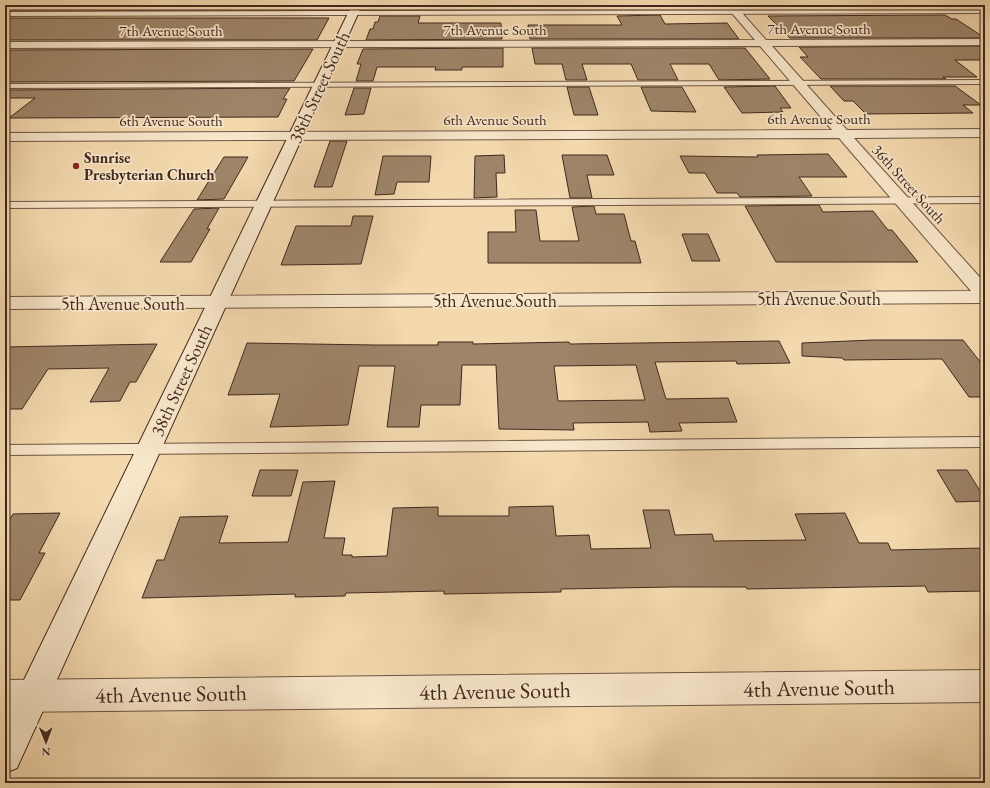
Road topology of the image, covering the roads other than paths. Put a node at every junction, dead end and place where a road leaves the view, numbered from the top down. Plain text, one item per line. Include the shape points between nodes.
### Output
1 (733, 8) edge
2 (356, 9) edge
3 (985, 11) edge
4 (5, 14) edge
5 (985, 42) edge
6 (339, 44) junction
7 (764, 44) junction
8 (5, 45) edge
9 (985, 82) edge
10 (798, 83) junction
11 (320, 85) junction
12 (5, 86) edge
13 (985, 133) edge
14 (842, 134) junction
15 (296, 136) junction
16 (5, 137) edge
17 (901, 200) junction
18 (985, 200) edge
19 (265, 204) junction
20 (5, 205) edge
21 (985, 296) edge
22 (218, 302) junction
23 (5, 303) edge
24 (985, 442) edge
25 (149, 449) junction
26 (5, 450) edge
27 (985, 686) edge
28 (19, 696) edge
29 (5, 756) edge

1 - 2 lane
1 - 3 lane
1 - 7 street, 36th Street South
2 - 4 lane
2 - 6 street, 38th Street South
5 - 7 street, 7th Avenue South
6 - 7 street, 7th Avenue South
6 - 8 street, 7th Avenue South
6 - 11 street, 38th Street South
7 - 10 street, 36th Street South
9 - 10 lane
10 - 11 lane
10 - 14 street, 36th Street South
11 - 12 lane
11 - 15 street, 38th Street South
13 - 14 street, 6th Avenue South
14 - 15 street, 6th Avenue South
14 - 17 street, 36th Street South
15 - 16 street, 6th Avenue South
15 - 19 street, 38th Street South
17 - 18 lane
17 - 19 lane
17 - 21 street, 36th Street South
19 - 20 lane
19 - 22 street, 38th Street South
21 - 22 street, 5th Avenue South
22 - 23 street, 5th Avenue South
22 - 25 street, 38th Street South
24 - 25 lane
25 - 26 lane
25 - 28 street, 38th Street South
27 - 28 street, 4th Avenue South
28 - 29 street, 38th Street South

